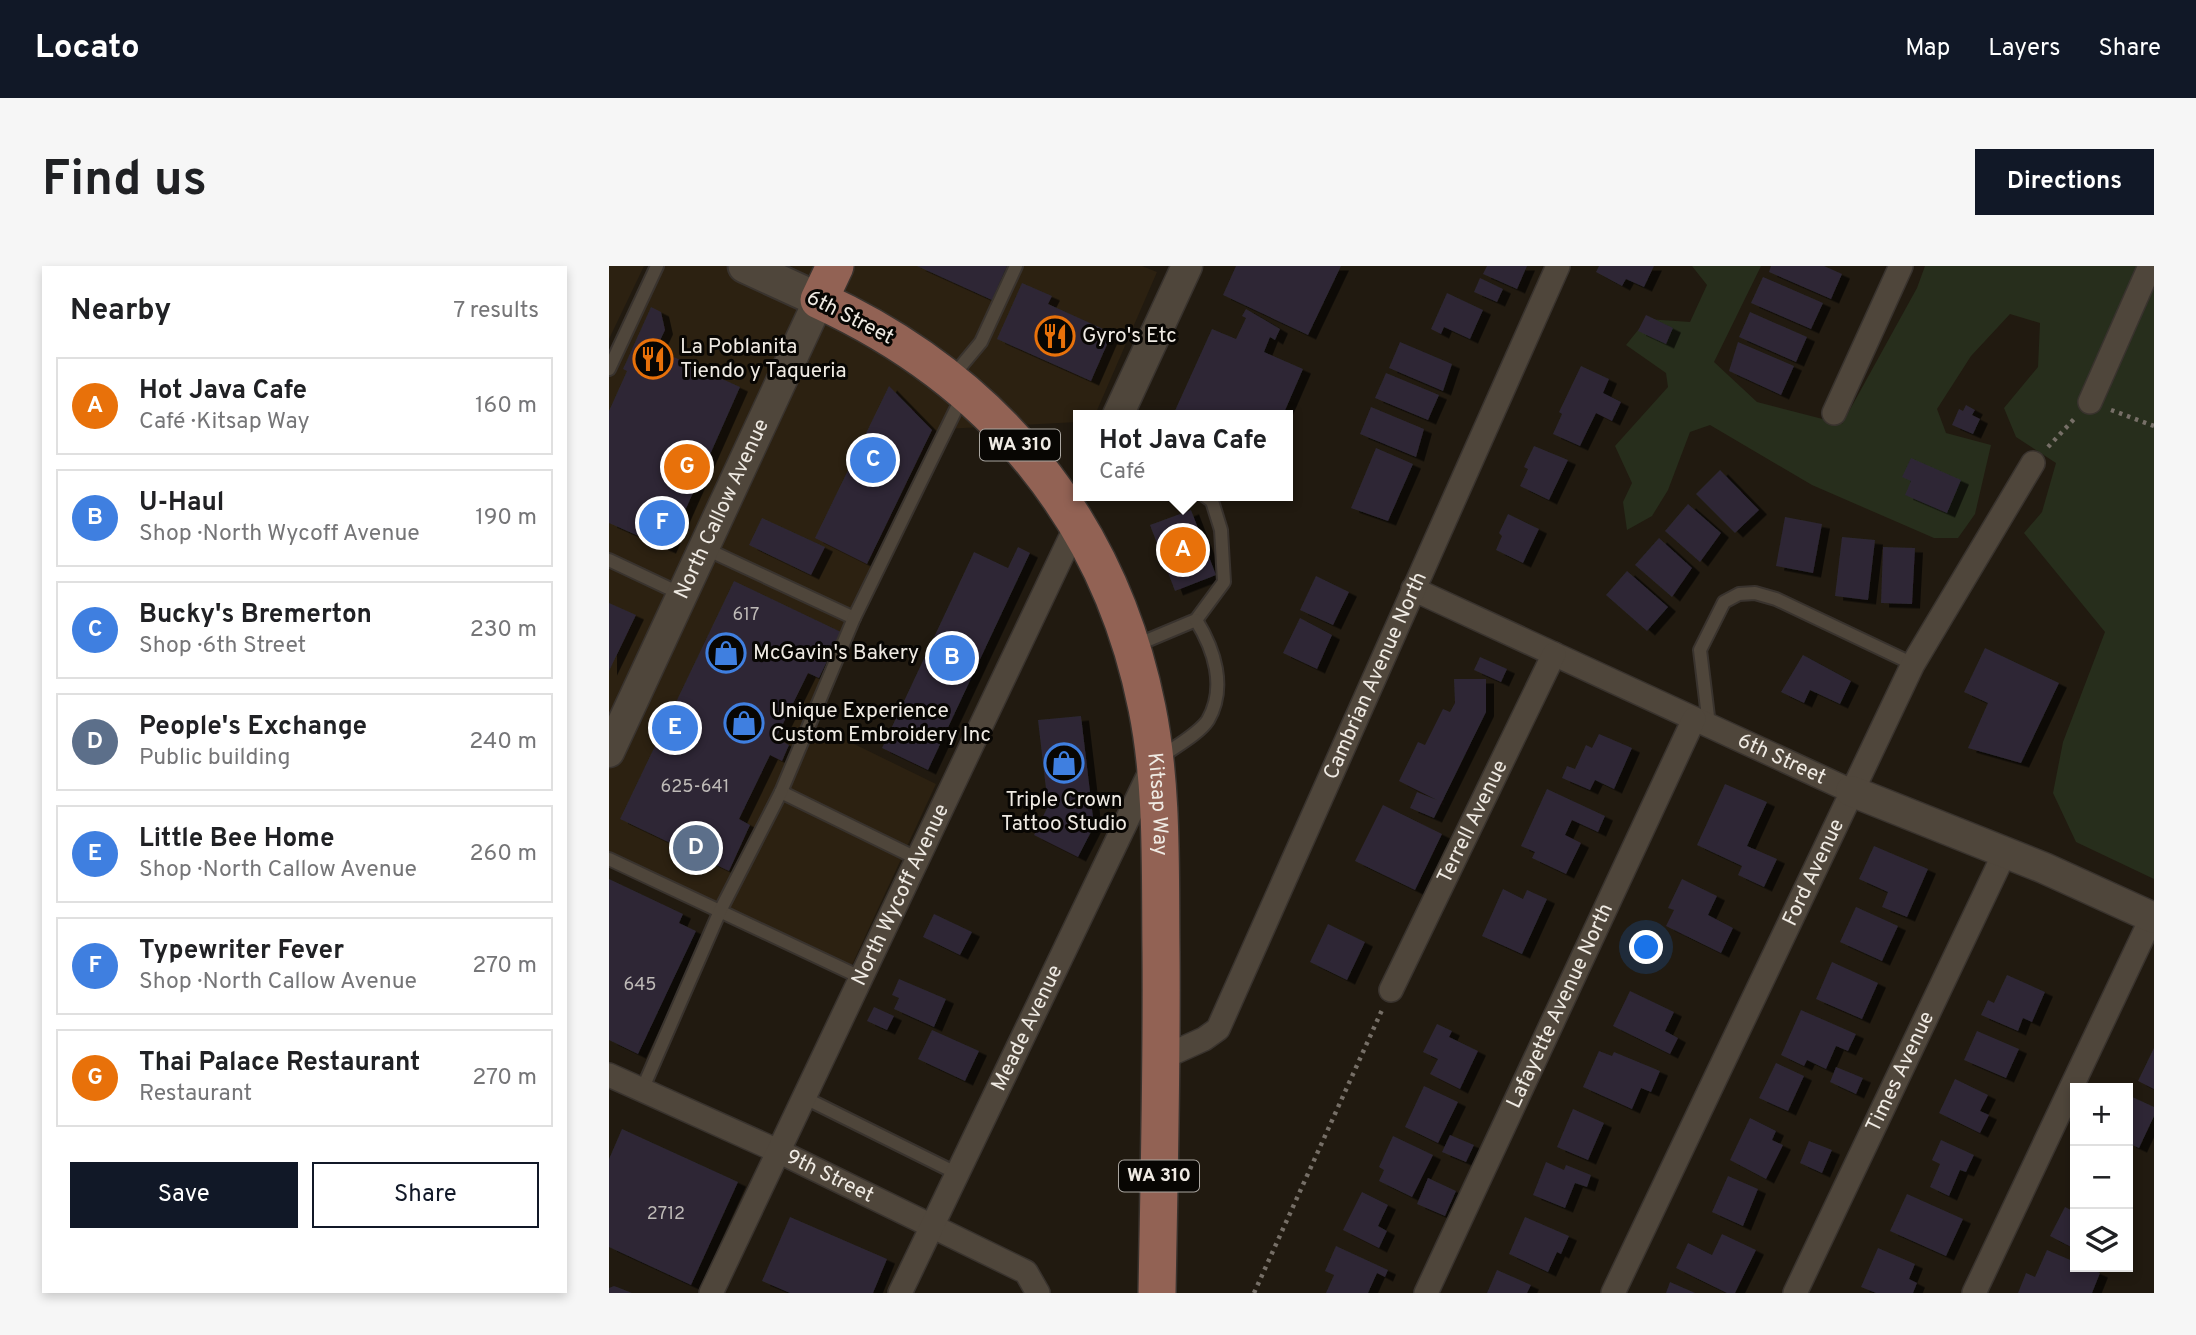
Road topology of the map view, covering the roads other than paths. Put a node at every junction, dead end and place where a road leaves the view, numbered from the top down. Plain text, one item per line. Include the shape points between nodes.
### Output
1 (657, 266) edge
2 (745, 266) edge
3 (835, 266) edge
4 (1016, 266) edge
5 (1187, 266) edge
6 (1558, 266) edge
7 (1902, 266) edge
8 (2150, 266) edge
9 (819, 300) junction
10 (609, 369) edge
11 (958, 384) junction
12 (2090, 402) road end
13 (1120, 410) edge
14 (1834, 413) dead end
15 (2033, 463) road end
16 (1073, 501) edge
17 (1209, 501) edge
18 (1081, 509) edge
19 (704, 548) junction
20 (609, 560) edge
21 (1413, 589) junction
22 (682, 594) junction
23 (854, 618) junction
24 (1196, 620) junction
25 (1131, 648) junction
26 (1554, 654) junction
27 (1913, 664) junction
28 (1701, 722) junction
29 (609, 752) edge
30 (1155, 762) junction
31 (1851, 791) junction
32 (781, 792) junction
33 (2005, 852) junction
34 (609, 859) edge
35 (918, 859) junction
36 (720, 911) junction
37 (2153, 917) edge
38 (862, 978) junction
39 (1391, 990) road end
40 (1161, 1058) junction
41 (609, 1075) edge
42 (642, 1090) junction
43 (805, 1098) junction
44 (780, 1152) junction
45 (956, 1173) junction
46 (930, 1227) junction
47 (711, 1293) edge
48 (900, 1293) edge
49 (1038, 1293) edge
50 (1157, 1293) edge
51 (1426, 1293) edge
52 (1613, 1293) edge
53 (1795, 1293) edge
54 (1974, 1293) edge

1 - 10 lane
2 - 9 main road, 6th Street
3 - 9 main road, North Callow Avenue
4 - 11 lane
5 - 13 street
6 - 21 street, Cambrian Avenue North
7 - 14 street
8 - 12 street
9 - 11 main road, 6th Street / WA 310 via 884,333
9 - 19 street, North Callow Avenue
11 - 16 main road, Kitsap Way / WA 310
11 - 23 lane
15 - 27 street, Ford Avenue
17 - 24 lane via 1221,530 1224,582
18 - 25 main road, Kitsap Way / WA 310
18 - 35 street, North Wycoff Avenue
19 - 22 street, North Callow Avenue
19 - 23 lane
20 - 22 lane
21 - 26 street, 6th Street
21 - 40 street, Cambrian Avenue North via 1218,1029
22 - 29 street, North Callow Avenue
23 - 32 lane
24 - 25 lane
24 - 30 lane via 1213,647 1218,693 1207,721
25 - 30 main road, Kitsap Way / WA 310 via 1147,707
26 - 28 street, 6th Street
26 - 39 street, Terrell Avenue
27 - 28 lane via 1776,599 1739,594 1724,602 1700,650
27 - 31 street, Ford Avenue
28 - 31 street, 6th Street
28 - 51 street, Lafayette Avenue North
30 - 40 main road, Kitsap Way / WA 310
30 - 45 street, Meade Avenue
31 - 33 street, 6th Street
31 - 52 street, Ford Avenue
32 - 35 lane
32 - 36 lane
33 - 37 street, 6th Street
33 - 53 street, Times Avenue
34 - 36 lane
35 - 38 street, North Wycoff Avenue
36 - 38 lane
36 - 42 lane
37 - 54 street
38 - 43 street, North Wycoff Avenue
40 - 50 main road, Kitsap Way / WA 310
41 - 42 street, 9th Street
42 - 44 street, 9th Street
43 - 44 street, North Wycoff Avenue
43 - 45 lane
44 - 46 street, 9th Street
44 - 47 street, North Wycoff Avenue
45 - 46 street, Meade Avenue
46 - 48 street, Meade Avenue
46 - 49 street, 9th Street via 1026,1272

